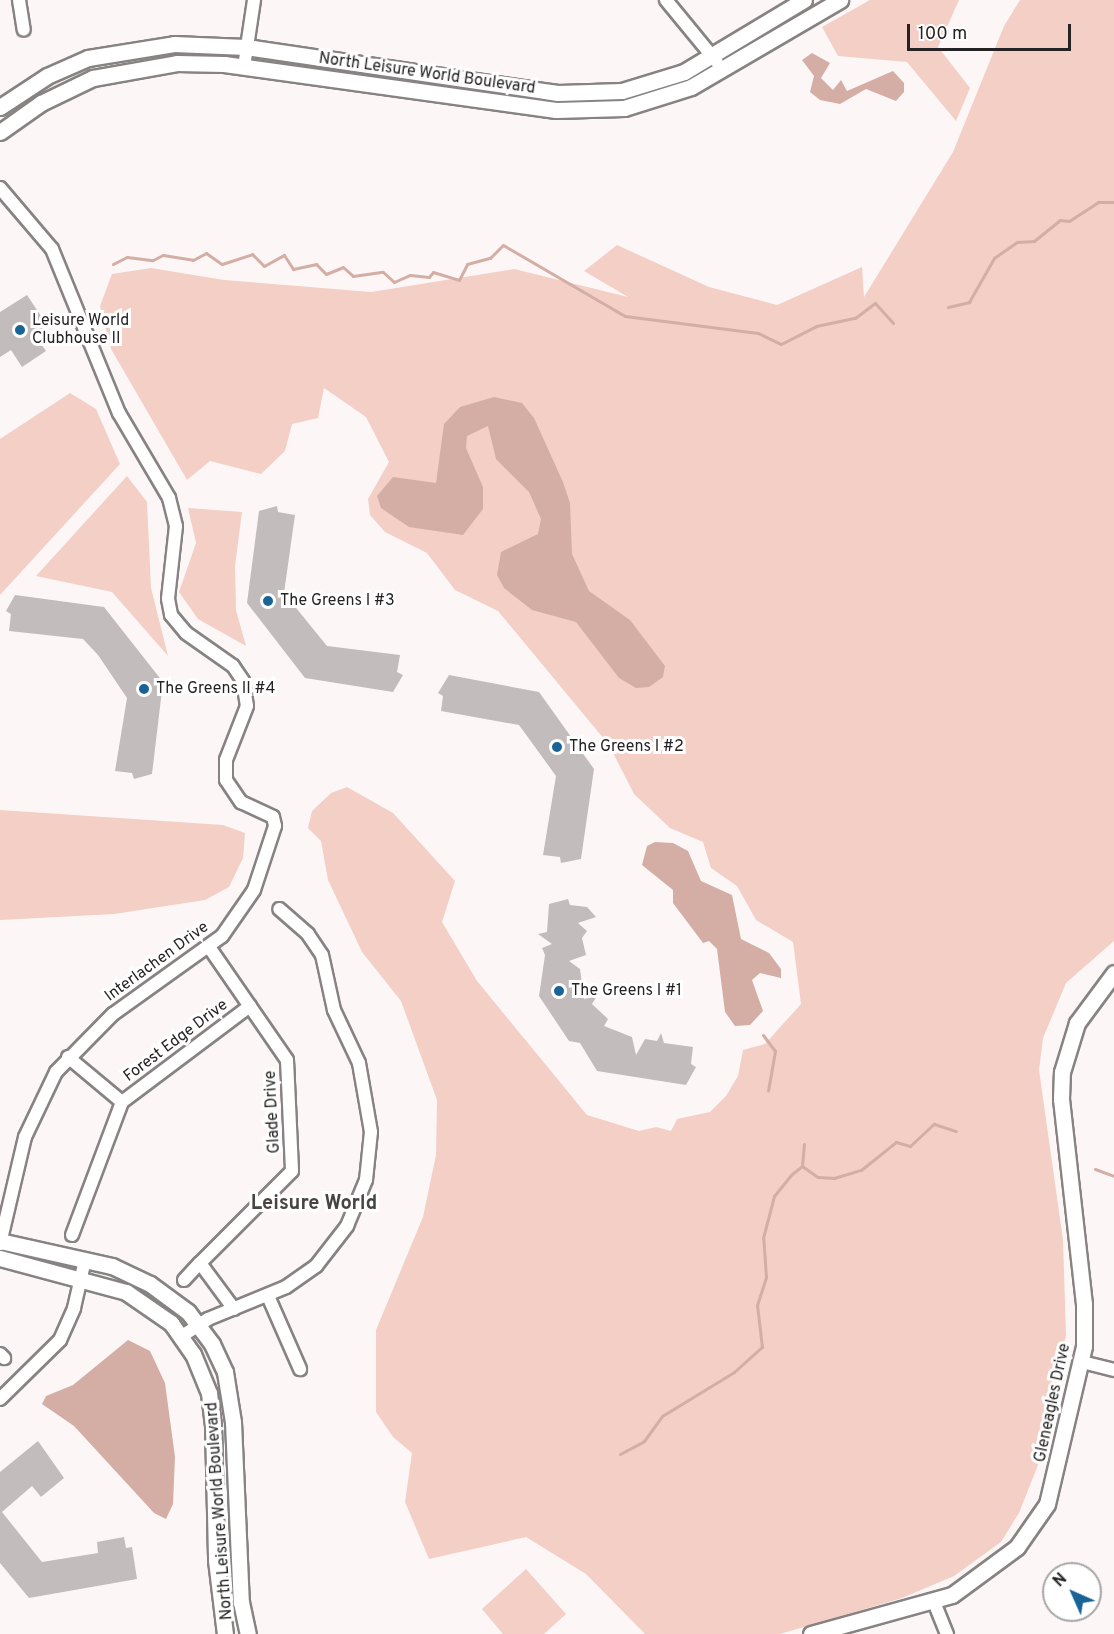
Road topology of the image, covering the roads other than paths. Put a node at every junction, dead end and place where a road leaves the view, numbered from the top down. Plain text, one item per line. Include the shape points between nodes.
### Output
1 (19, 0) edge
2 (254, 0) edge
3 (666, 0) edge
4 (804, 0) edge
5 (840, 0) edge
6 (24, 30) dead end
7 (246, 47) junction
8 (714, 56) junction
9 (243, 67) junction
10 (722, 71) junction
11 (0, 107) edge
12 (0, 132) edge
13 (0, 188) edge
14 (279, 909) dead end
15 (209, 947) junction
16 (1114, 973) edge
17 (250, 1006) junction
18 (68, 1057) junction
19 (122, 1102) junction
20 (72, 1235) dead end
21 (0, 1242) edge
22 (0, 1258) edge
23 (85, 1260) junction
24 (201, 1263) junction
25 (80, 1279) junction
26 (184, 1280) dead end
27 (268, 1296) junction
28 (234, 1309) junction
29 (198, 1325) junction
30 (182, 1336) junction
31 (1082, 1362) junction
32 (300, 1369) dead end
33 (1114, 1370) edge
34 (0, 1399) edge
35 (934, 1602) junction
36 (225, 1634) edge
37 (248, 1634) edge
38 (811, 1634) edge
39 (946, 1634) edge

1 - 6 street
2 - 7 street
3 - 8 street
4 - 8 street, North Leisure World Boulevard
5 - 10 street, North Leisure World Boulevard
7 - 8 street, North Leisure World Boulevard via 558,93 622,91 656,83
7 - 9 street
7 - 11 street, North Leisure World Boulevard via 174,44 114,51 47,76
8 - 10 street
9 - 10 street, North Leisure World Boulevard via 573,110 624,108 662,99
9 - 12 street, North Leisure World Boulevard via 177,63 118,70 57,94
13 - 15 street, Interlachen Drive via 52,249 119,412 171,502 176,526 168,599 171,615 186,633 233,666 246,693 247,706 226,760 226,780 241,802 273,817 275,826 248,901
14 - 27 street via 308,934 322,955 334,1010 359,1063 371,1132 366,1180 346,1226 316,1266
15 - 17 street, Glade Drive
15 - 18 street, Interlachen Drive via 113,1014
16 - 31 street, Gleneagles Drive via 1077,1023 1062,1071 1061,1099 1084,1304
17 - 19 street, Forest Edge Drive
17 - 24 street, Glade Drive via 287,1059 292,1171
18 - 19 street, Forest Edge Drive
18 - 21 street, Interlachen Drive via 40,1099 29,1126
19 - 20 street, Forest Edge Drive
21 - 23 street, North Leisure World Boulevard
22 - 25 street, North Leisure World Boulevard
23 - 25 street
23 - 29 street, North Leisure World Boulevard via 150,1284 174,1299
24 - 26 street, Glade Drive
24 - 28 street
25 - 30 street, North Leisure World Boulevard via 141,1299
25 - 34 street via 60,1340
27 - 28 street
27 - 32 street
28 - 29 street
29 - 30 street
29 - 37 street, North Leisure World Boulevard via 222,1363 228,1384 241,1602
30 - 36 street, North Leisure World Boulevard via 209,1393 216,1560
31 - 33 street
31 - 35 street, Gleneagles Drive via 1053,1487 1036,1522 984,1575
35 - 38 street, Gleneagles Drive
35 - 39 street

